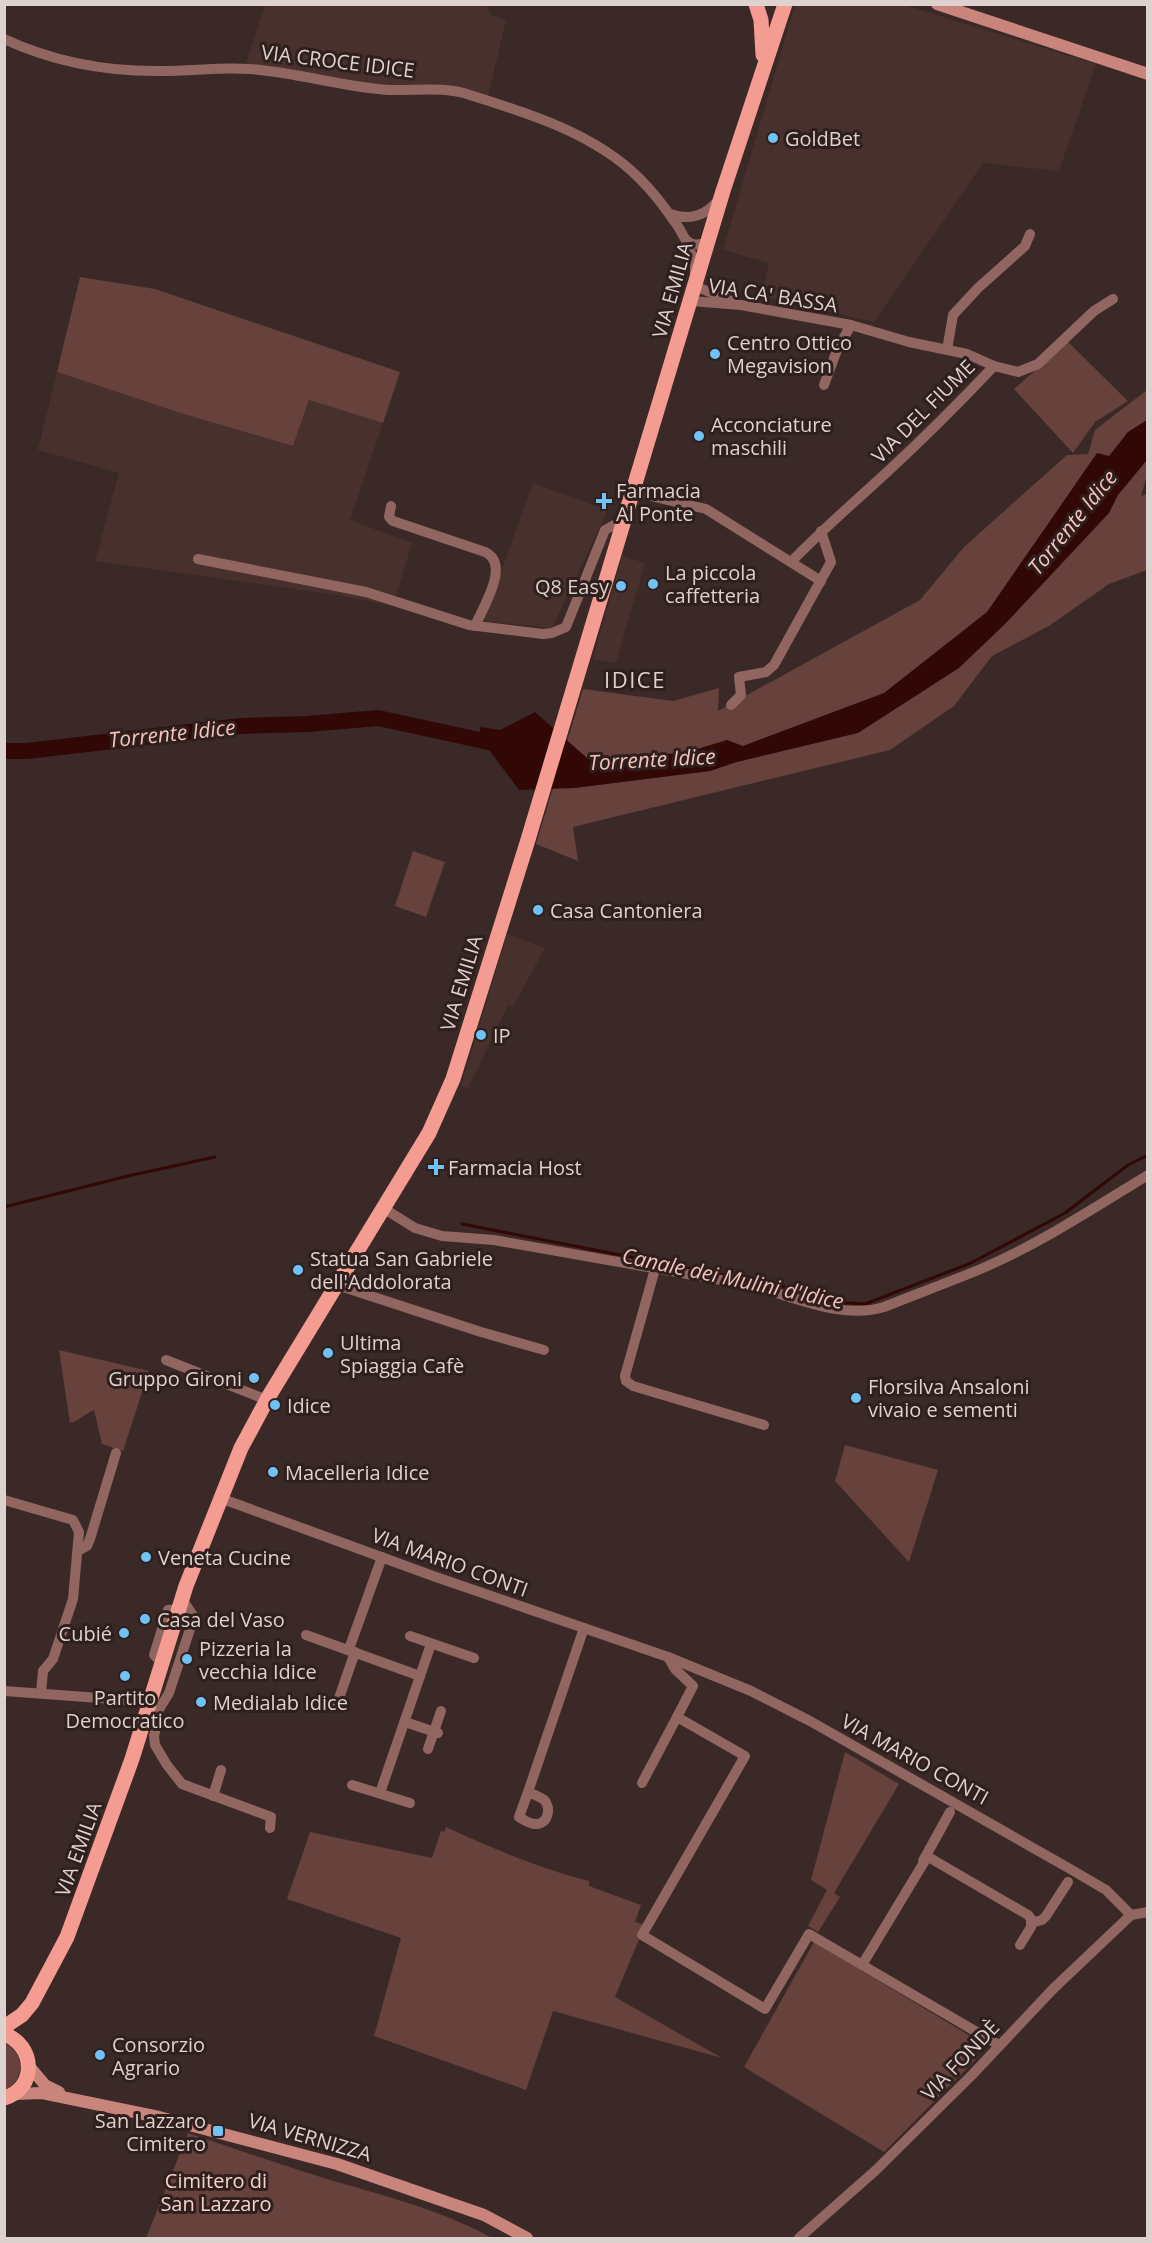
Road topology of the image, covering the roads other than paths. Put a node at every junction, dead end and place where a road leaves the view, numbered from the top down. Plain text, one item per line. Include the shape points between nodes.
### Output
1 (756, 4) edge
2 (784, 4) edge
3 (937, 4) edge
4 (4, 39) edge
5 (762, 68) junction
6 (1148, 74) edge
7 (723, 191) junction
8 (670, 214) junction
9 (1030, 234) dead end
10 (687, 240) junction
11 (707, 242) junction
12 (695, 286) junction
13 (1113, 299) dead end
14 (691, 301) junction
15 (741, 305) junction
16 (851, 325) junction
17 (946, 350) junction
18 (994, 366) junction
19 (824, 385) dead end
20 (634, 492) junction
21 (391, 506) dead end
22 (624, 525) junction
23 (821, 531) junction
24 (618, 544) junction
25 (597, 550) junction
26 (198, 559) dead end
27 (791, 562) junction
28 (821, 581) junction
29 (475, 626) junction
30 (731, 705) dead end
31 (1148, 1174) edge
32 (383, 1208) junction
33 (656, 1269) junction
34 (338, 1285) junction
35 (544, 1350) dead end
36 (166, 1360) dead end
37 (267, 1400) junction
38 (764, 1425) dead end
39 (117, 1453) dead end
40 (220, 1498) junction
41 (4, 1500) edge
42 (78, 1551) junction
43 (382, 1557) junction
44 (180, 1604) junction
45 (584, 1628) junction
46 (306, 1635) dead end
47 (410, 1636) dead end
48 (431, 1644) junction
49 (352, 1651) junction
50 (668, 1657) junction
51 (474, 1658) dead end
52 (420, 1676) junction
53 (4, 1691) edge
54 (41, 1693) junction
55 (338, 1704) dead end
56 (154, 1708) junction
57 (441, 1711) dead end
58 (677, 1717) junction
59 (405, 1722) junction
60 (436, 1732) junction
61 (428, 1749) dead end
62 (158, 1751) junction
63 (132, 1759) junction
64 (221, 1770) dead end
65 (642, 1783) dead end
66 (352, 1785) dead end
67 (528, 1792) dead end
68 (380, 1793) junction
69 (213, 1796) junction
70 (410, 1803) dead end
71 (950, 1812) dead end
72 (270, 1828) dead end
73 (923, 1862) junction
74 (1068, 1882) dead end
75 (1148, 1912) edge
76 (1131, 1915) junction
77 (1031, 1923) junction
78 (1020, 1945) dead end
79 (862, 1965) junction
80 (32, 2003) junction
81 (4, 2027) edge
82 (4, 2034) edge
83 (999, 2045) junction
84 (25, 2049) junction
85 (29, 2067) junction
86 (8, 2098) edge
87 (73, 2099) junction
88 (527, 2238) edge
89 (799, 2238) edge

1 - 5 main road, VIA EMILIA via 764,41
2 - 5 main road, VIA EMILIA
3 - 6 street
4 - 8 street, VIA CROCE IDICE via 46,57 87,67 155,71 250,69 388,90 467,93 555,123 583,139 626,166
5 - 7 main road, VIA EMILIA
7 - 8 street via 704,214 689,218
7 - 11 main road, VIA EMILIA
8 - 10 street, VIA CROCE IDICE
9 - 17 street via 1025,246 952,315
10 - 11 street via 695,244
10 - 12 street, VIA CROCE IDICE via 695,264
11 - 12 main road, VIA EMILIA
12 - 14 main road, VIA EMILIA
12 - 15 street, VIA CA' BASSA
13 - 18 street, VIA DEL FIUME via 1094,310 1038,364 1018,372
14 - 15 street, VIA CA' BASSA
14 - 20 main road, VIA EMILIA
15 - 16 street, VIA CA' BASSA
16 - 17 street, VIA CA' BASSA
16 - 19 street, VIA CA' BASSA
17 - 18 street, VIA CA' BASSA
18 - 23 street, VIA DEL FIUME
20 - 22 main road, VIA EMILIA
20 - 27 street via 706,509
21 - 29 street via 389,517 393,522 491,555 496,574
22 - 24 main road, VIA EMILIA
22 - 25 street via 605,530
23 - 27 street, VIA DEL FIUME
23 - 28 street via 831,562
24 - 25 street via 606,543
24 - 32 main road, VIA EMILIA via 453,1078 429,1133
25 - 29 street via 563,629 543,634
26 - 29 street via 366,592
27 - 28 street
28 - 30 street via 774,665 766,672 740,677 741,695
31 - 33 street via 1022,1250 870,1312 834,1310 770,1289
32 - 33 street via 415,1228 442,1236 494,1240
32 - 34 main road, VIA EMILIA
33 - 38 street via 626,1381
34 - 35 street
34 - 37 main road, VIA EMILIA
36 - 37 street
37 - 40 main road, VIA EMILIA
39 - 42 street via 90,1539
40 - 43 street, VIA MARIO CONTI
40 - 44 main road, VIA EMILIA
41 - 42 street via 73,1520 79,1532
42 - 54 street via 73,1599 54,1659 43,1671
43 - 45 street, VIA MARIO CONTI
43 - 49 street
44 - 56 main road, VIA EMILIA
44 - 56 street, VIA EMILIA via 194,1617 169,1694
45 - 50 street, VIA MARIO CONTI
45 - 67 street
46 - 49 street
47 - 48 street
48 - 51 street
48 - 52 street
49 - 52 street
49 - 55 street
50 - 58 street via 693,1686
50 - 76 street, VIA MARIO CONTI via 751,1691 820,1727 1106,1890
52 - 59 street
53 - 54 street
54 - 56 street via 135,1701
56 - 62 street, VIA EMILIA via 159,1719 153,1740
56 - 63 main road, VIA EMILIA
57 - 60 street
58 - 65 street
58 - 79 street via 745,1756 642,1935 765,2009 810,1934
59 - 60 street
59 - 68 street
60 - 61 street
62 - 63 street via 142,1751
62 - 69 street via 182,1784
63 - 80 main road, VIA EMILIA via 71,1929
64 - 69 street
66 - 68 street
68 - 70 street
69 - 72 street via 271,1817
71 - 73 street
73 - 77 street via 930,1858 941,1864 1029,1915
73 - 79 street
74 - 77 street via 1046,1916
75 - 76 street
76 - 83 street, VIA FONDÈ
77 - 78 street
79 - 83 street
80 - 81 main road, VIA EMILIA
80 - 84 main road, VIA EMILIA via 25,2027
82 - 84 main road
83 - 89 street, VIA FONDÈ via 874,2171
84 - 85 main road, VIA EMILIA
85 - 86 main road via 23,2086
85 - 87 street, VIA VERNIZZA via 45,2085
86 - 87 street, VIA VERNIZZA via 31,2092
87 - 88 street, VIA VERNIZZA via 208,2129 338,2164 484,2215

